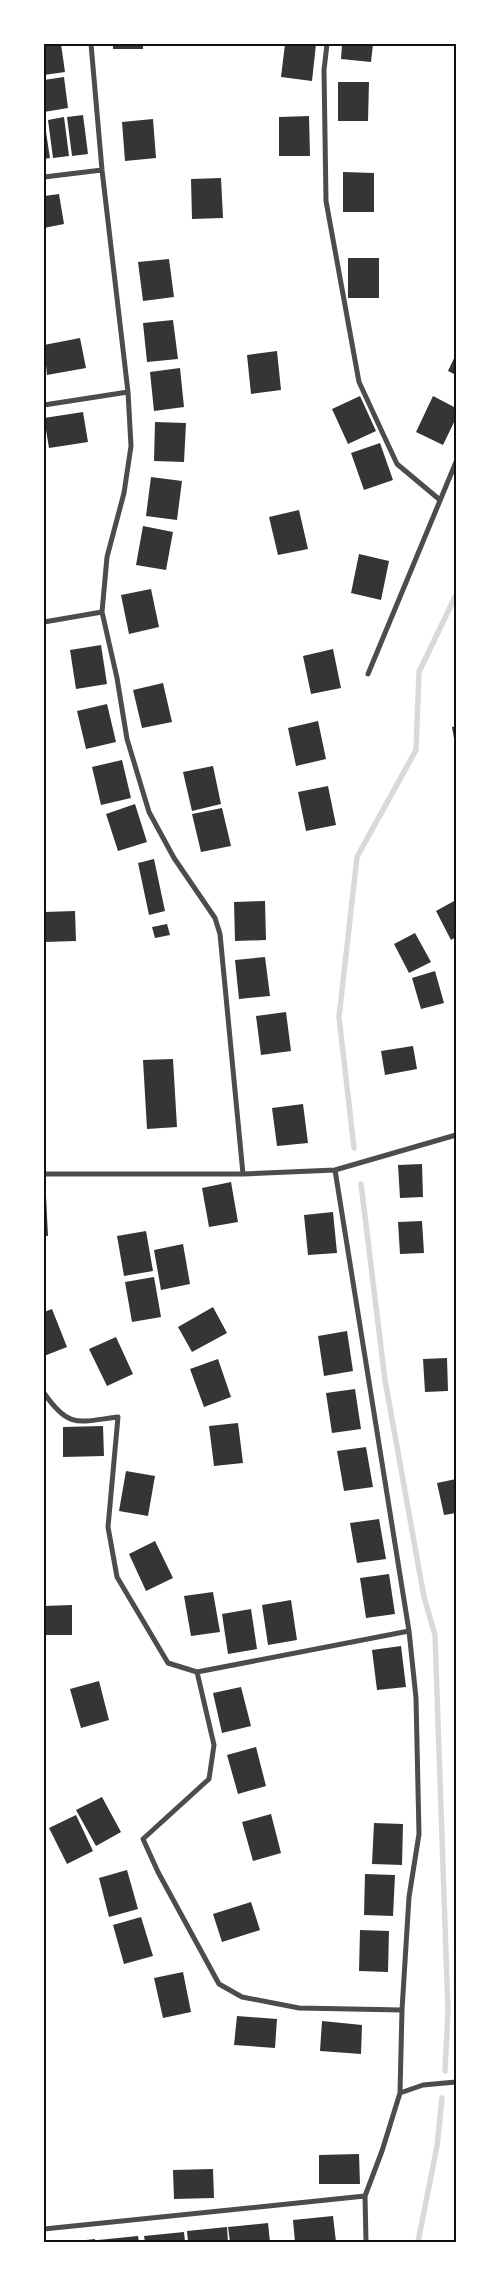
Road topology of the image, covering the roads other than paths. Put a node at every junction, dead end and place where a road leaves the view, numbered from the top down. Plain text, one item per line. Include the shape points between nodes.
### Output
1 (91, 44) edge
2 (328, 44) edge
3 (102, 170) junction
4 (44, 177) edge
5 (128, 392) junction
6 (44, 405) edge
7 (456, 462) edge
8 (440, 500) junction
9 (102, 612) junction
10 (44, 622) edge
11 (368, 674) dead end
12 (456, 1136) edge
13 (335, 1170) junction
14 (44, 1174) edge
15 (243, 1174) junction
16 (44, 1393) edge
17 (409, 1631) junction
18 (197, 1672) junction
19 (402, 2010) junction
20 (456, 2082) edge
21 (400, 2093) junction
22 (364, 2196) junction
23 (44, 2229) edge
24 (366, 2242) edge

1 - 3 street
2 - 8 street via 324,70 326,201 358,382 397,464
3 - 4 street
3 - 5 street
5 - 6 street
5 - 9 street via 131,446 124,492 107,557
7 - 8 street
8 - 11 street
9 - 10 street
9 - 15 street via 126,739 149,812 174,858 214,918 220,934
12 - 13 street
13 - 15 street
13 - 17 street
14 - 15 street
16 - 18 street via 57,1412 78,1422 118,1417 108,1527 117,1577 168,1663
17 - 18 street
17 - 19 street via 416,1698 419,1834 409,1896
18 - 19 street via 214,1745 209,1779 143,1839 219,1984 242,1997 298,2008
19 - 21 street
20 - 21 street via 423,2085
21 - 22 street
22 - 23 street
22 - 24 street

